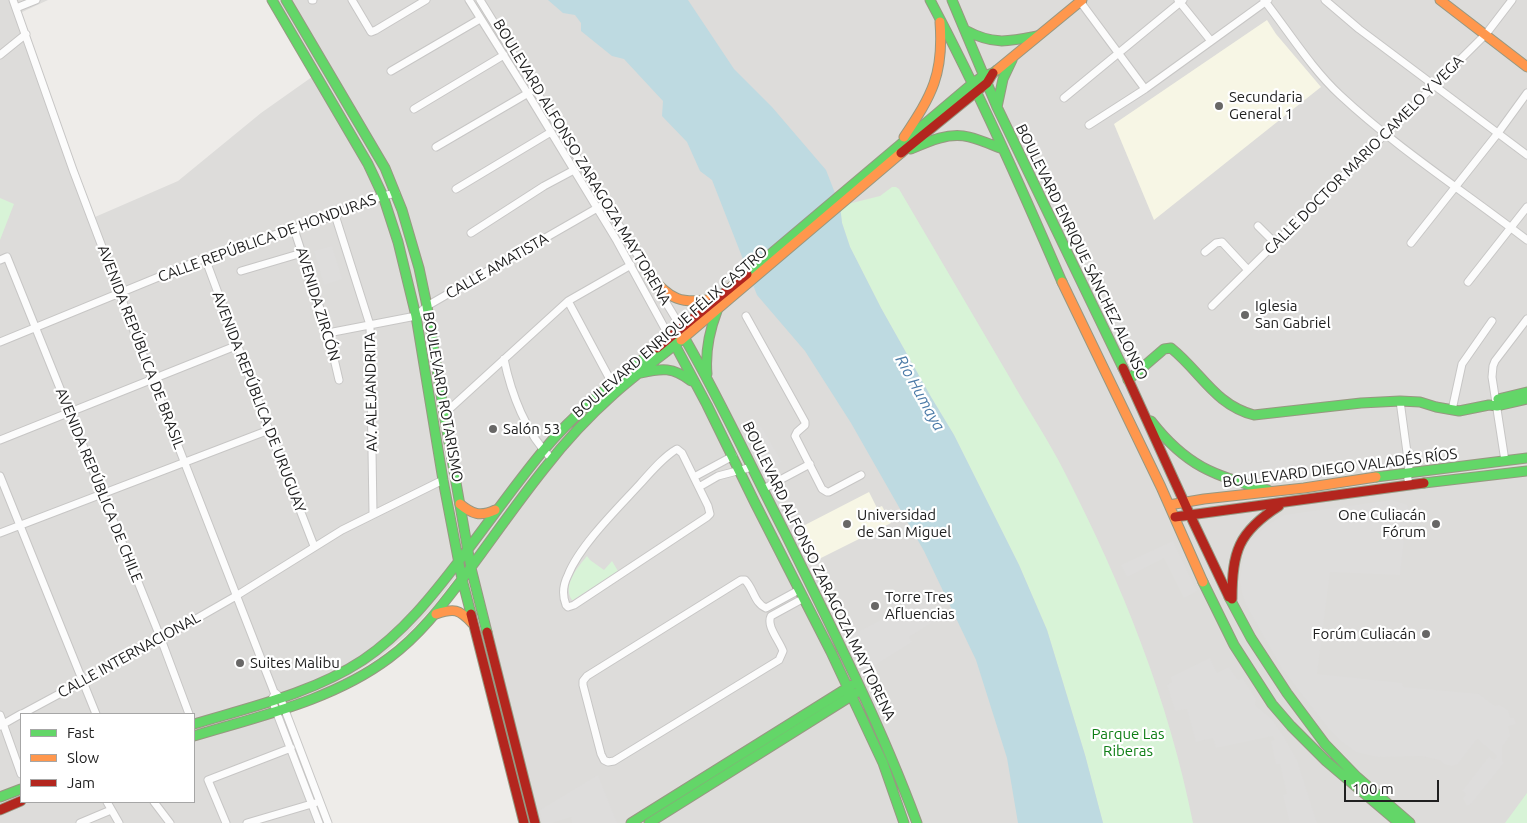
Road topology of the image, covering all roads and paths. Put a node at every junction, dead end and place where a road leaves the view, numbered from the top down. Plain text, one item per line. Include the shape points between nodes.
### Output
1 (13, 0) edge
2 (36, 0) edge
3 (272, 0) edge
4 (286, 0) edge
5 (352, 0) edge
6 (426, 0) edge
7 (469, 0) edge
8 (480, 0) edge
9 (930, 0) edge
10 (952, 0) edge
11 (1325, 0) edge
12 (1440, 0) edge
13 (1512, 0) edge
14 (1080, 1) edge
15 (1180, 1) edge
16 (1266, 1) edge
17 (16, 8) junction
18 (939, 15) junction
19 (480, 19) junction
20 (298, 20) junction
21 (288, 26) junction
22 (965, 30) junction
23 (26, 34) junction
24 (1486, 34) junction
25 (1039, 36) junction
26 (1210, 41) junction
27 (1119, 53) junction
28 (0, 55) edge
29 (504, 55) junction
30 (1013, 56) junction
31 (1527, 67) edge
32 (391, 72) dead end
33 (985, 80) junction
34 (1434, 86) junction
35 (974, 88) junction
36 (1146, 89) junction
37 (531, 91) junction
38 (1527, 93) edge
39 (1064, 98) dead end
40 (997, 107) junction
41 (414, 110) dead end
42 (1089, 125) dead end
43 (551, 132) junction
44 (1498, 132) junction
45 (1386, 134) junction
46 (436, 147) dead end
47 (900, 149) junction
48 (1003, 149) junction
49 (1527, 155) edge
50 (574, 170) junction
51 (1455, 186) junction
52 (456, 190) dead end
53 (396, 193) junction
54 (383, 196) junction
55 (606, 203) junction
56 (1527, 207) edge
57 (597, 208) junction
58 (335, 215) junction
59 (1258, 226) dead end
60 (1511, 228) junction
61 (294, 229) junction
62 (471, 233) dead end
63 (1527, 240) edge
64 (1275, 243) junction
65 (1411, 243) dead end
66 (1205, 252) dead end
67 (302, 253) junction
68 (3, 258) edge
69 (205, 258) junction
70 (631, 265) junction
71 (1248, 270) junction
72 (241, 271) dead end
73 (648, 273) junction
74 (1468, 282) dead end
75 (120, 294) junction
76 (568, 301) junction
77 (717, 303) junction
78 (427, 306) junction
79 (1212, 306) dead end
80 (416, 316) junction
81 (746, 316) dead end
82 (1527, 319) edge
83 (1492, 320) dead end
84 (370, 324) junction
85 (35, 328) junction
86 (328, 333) junction
87 (683, 333) junction
88 (0, 342) edge
89 (673, 342) junction
90 (238, 345) junction
91 (504, 359) junction
92 (638, 374) junction
93 (152, 379) junction
94 (708, 379) junction
95 (339, 380) dead end
96 (1128, 380) junction
97 (612, 383) junction
98 (697, 386) junction
99 (1527, 392) edge
100 (1527, 399) edge
101 (1400, 401) junction
102 (1494, 404) junction
103 (1141, 408) junction
104 (1452, 410) junction
105 (69, 413) junction
106 (444, 414) junction
107 (269, 430) junction
108 (0, 440) edge
109 (543, 451) junction
110 (733, 456) junction
111 (1527, 458) edge
112 (552, 459) junction
113 (1504, 461) junction
114 (185, 462) junction
115 (810, 464) junction
116 (714, 467) junction
117 (752, 467) junction
118 (740, 471) junction
119 (1410, 471) junction
120 (1527, 472) edge
121 (861, 475) dead end
122 (0, 476) edge
123 (718, 476) junction
124 (694, 477) junction
125 (443, 480) junction
126 (1413, 485) junction
127 (698, 486) junction
128 (763, 489) junction
129 (1273, 491) junction
130 (103, 494) junction
131 (1184, 502) junction
132 (460, 504) junction
133 (1284, 504) junction
134 (1169, 505) junction
135 (498, 509) junction
136 (373, 513) junction
137 (1190, 515) junction
138 (1175, 517) junction
139 (20, 526) junction
140 (0, 533) edge
141 (314, 546) junction
142 (467, 549) junction
143 (459, 561) junction
144 (471, 568) junction
145 (462, 578) junction
146 (802, 594) junction
147 (236, 596) junction
148 (1232, 602) junction
149 (434, 615) junction
150 (474, 624) junction
151 (161, 639) junction
152 (83, 681) junction
153 (860, 685) junction
154 (850, 692) junction
155 (275, 696) junction
156 (280, 710) junction
157 (23, 713) edge
158 (96, 713) edge
159 (189, 713) edge
160 (0, 715) edge
161 (20, 715) edge
162 (195, 724) edge
163 (510, 724) junction
164 (2, 725) edge
165 (500, 728) junction
166 (195, 736) edge
167 (291, 748) junction
168 (20, 771) edge
169 (20, 789) edge
170 (0, 797) edge
171 (20, 802) edge
172 (320, 802) junction
173 (108, 803) edge
174 (155, 803) edge
175 (312, 804) junction
176 (0, 810) edge
177 (111, 810) junction
178 (1392, 813) junction
179 (80, 823) edge
180 (119, 823) edge
181 (170, 823) edge
182 (226, 823) edge
183 (248, 823) edge
184 (319, 823) edge
185 (328, 823) edge
186 (524, 823) edge
187 (535, 823) edge
188 (631, 823) edge
189 (649, 823) edge
190 (904, 823) edge
191 (917, 823) edge
192 (1399, 823) edge
193 (1410, 823) edge

1 - 17 street, AVENIDA REPÚBLICA DE BRASIL
2 - 17 street
3 - 21 main road, BOULEVARD ROTARISMO
4 - 20 main road, BOULEVARD ROTARISMO
5 - 6 street via 368,29 373,32
7 - 19 street, BOULEVARD ALFONSO ZARAGOZA MAYTORENA
8 - 37 street, BOULEVARD ALFONSO ZARAGOZA MAYTORENA
9 - 18 main road, BOULEVARD ENRIQUE SÁNCHEZ ALONSO
10 - 22 main road, BOULEVARD ENRIQUE SÁNCHEZ ALONSO
11 - 34 street via 1345,19
12 - 24 main road
13 - 24 street, CALLE DOCTOR MARIO CAMELO Y VEGA
14 - 25 main road, BOULEVARD ENRIQUE FÉLIX CASTRO
14 - 27 street
15 - 26 street
15 - 27 street
16 - 26 street
16 - 45 street via 1339,94
17 - 23 street, AVENIDA REPÚBLICA DE BRASIL
18 - 35 main road, BOULEVARD ENRIQUE SÁNCHEZ ALONSO
18 - 47 main road via 942,53 938,76
19 - 29 street, BOULEVARD ALFONSO ZARAGOZA MAYTORENA
19 - 32 street
20 - 21 main road
20 - 53 main road, BOULEVARD ROTARISMO via 374,148
21 - 54 main road, BOULEVARD ROTARISMO via 368,164
22 - 25 main road via 993,41
22 - 33 main road, BOULEVARD ENRIQUE SÁNCHEZ ALONSO
23 - 28 street
23 - 75 street, AVENIDA REPÚBLICA DE BRASIL
24 - 31 main road
24 - 34 street, CALLE DOCTOR MARIO CAMELO Y VEGA
25 - 30 main road, BOULEVARD ENRIQUE FÉLIX CASTRO
26 - 36 street
27 - 36 street
27 - 39 street
29 - 37 street, BOULEVARD ALFONSO ZARAGOZA MAYTORENA
29 - 41 street
30 - 33 main road, BOULEVARD ENRIQUE FÉLIX CASTRO
30 - 40 main road via 1003,79
33 - 35 main road, BOULEVARD ENRIQUE FÉLIX CASTRO
33 - 40 main road, BOULEVARD ENRIQUE SÁNCHEZ ALONSO
34 - 44 street
34 - 45 street, CALLE DOCTOR MARIO CAMELO Y VEGA
35 - 47 main road, BOULEVARD ENRIQUE FÉLIX CASTRO
35 - 48 main road, BOULEVARD ENRIQUE SÁNCHEZ ALONSO
36 - 42 street
37 - 43 street, BOULEVARD ALFONSO ZARAGOZA MAYTORENA
37 - 46 street
37 - 55 street, BOULEVARD ALFONSO ZARAGOZA MAYTORENA
38 - 44 street
40 - 96 main road, BOULEVARD ENRIQUE SÁNCHEZ ALONSO
43 - 50 street, BOULEVARD ALFONSO ZARAGOZA MAYTORENA
43 - 52 street
44 - 49 street
44 - 51 street
45 - 51 street
45 - 64 street, CALLE DOCTOR MARIO CAMELO Y VEGA
47 - 48 main road via 950,136 975,138
47 - 77 main road, BOULEVARD ENRIQUE FÉLIX CASTRO
48 - 134 main road, BOULEVARD ENRIQUE SÁNCHEZ ALONSO
50 - 57 street, BOULEVARD ALFONSO ZARAGOZA MAYTORENA
50 - 62 street
51 - 60 street
51 - 65 street
53 - 54 street, CALLE REPÚBLICA DE HONDURAS
53 - 78 main road, BOULEVARD ROTARISMO via 416,254
54 - 58 street, CALLE REPÚBLICA DE HONDURAS
54 - 80 main road, BOULEVARD ROTARISMO
55 - 57 street, CALLE AMATISTA
55 - 73 street, BOULEVARD ALFONSO ZARAGOZA MAYTORENA
56 - 60 street
57 - 70 street, BOULEVARD ALFONSO ZARAGOZA MAYTORENA
57 - 78 street, CALLE AMATISTA
58 - 61 street, CALLE REPÚBLICA DE HONDURAS
58 - 84 street, AV. ALEJANDRITA
59 - 64 street
60 - 63 street
60 - 74 street
61 - 67 street, AVENIDA ZIRCÓN
61 - 69 street, CALLE REPÚBLICA DE HONDURAS
64 - 71 street, CALLE DOCTOR MARIO CAMELO Y VEGA
66 - 71 street via 1222,242
67 - 72 street
67 - 86 street, AVENIDA ZIRCÓN
68 - 85 street, AVENIDA REPÚBLICA DE CHILE
69 - 75 street, CALLE REPÚBLICA DE HONDURAS
69 - 90 street, AVENIDA REPÚBLICA DE URUGUAY
70 - 76 street
70 - 89 street, BOULEVARD ALFONSO ZARAGOZA MAYTORENA
71 - 79 street, CALLE DOCTOR MARIO CAMELO Y VEGA
73 - 77 main road via 665,293 680,300
73 - 87 street, BOULEVARD ALFONSO ZARAGOZA MAYTORENA
75 - 85 street, CALLE REPÚBLICA DE HONDURAS
75 - 93 street, AVENIDA REPÚBLICA DE BRASIL
76 - 91 street
76 - 97 street
77 - 87 main road, BOULEVARD ENRIQUE FÉLIX CASTRO
77 - 94 main road via 705,348
78 - 80 street, CALLE AMATISTA
78 - 106 main road, BOULEVARD ROTARISMO
80 - 84 street
80 - 125 main road, BOULEVARD ROTARISMO
81 - 115 street via 805,422 795,436
82 - 102 street via 1493,366
83 - 104 street via 1462,364
84 - 86 street
84 - 136 street, AV. ALEJANDRITA
85 - 88 street, CALLE REPÚBLICA DE HONDURAS
85 - 105 street, AVENIDA REPÚBLICA DE CHILE
86 - 95 street, AVENIDA ZIRCÓN
87 - 89 main road, BOULEVARD ENRIQUE FÉLIX CASTRO
87 - 94 main road, BOULEVARD ALFONSO ZARAGOZA MAYTORENA
89 - 92 main road, BOULEVARD ENRIQUE FÉLIX CASTRO
89 - 97 main road, BOULEVARD ENRIQUE FÉLIX CASTRO
89 - 98 main road, BOULEVARD ALFONSO ZARAGOZA MAYTORENA
90 - 93 street
90 - 107 street, AVENIDA REPÚBLICA DE URUGUAY
91 - 106 street
91 - 109 street via 520,410
92 - 98 main road via 659,369 675,370
92 - 112 main road, BOULEVARD ENRIQUE FÉLIX CASTRO via 589,417
93 - 105 street
93 - 114 street, AVENIDA REPÚBLICA DE BRASIL
94 - 117 main road, BOULEVARD ALFONSO ZARAGOZA MAYTORENA
96 - 101 main road via 1164,349 1172,348 1216,394 1238,411 1254,415
96 - 103 main road, BOULEVARD ENRIQUE SÁNCHEZ ALONSO
97 - 109 main road, BOULEVARD ENRIQUE FÉLIX CASTRO via 580,411
98 - 110 main road, BOULEVARD ALFONSO ZARAGOZA MAYTORENA
99 - 102 main road
100 - 102 main road
101 - 104 main road
101 - 119 street
102 - 104 main road
102 - 113 street
103 - 129 main road via 1162,436 1200,467 1225,478
103 - 131 main road, BOULEVARD ENRIQUE SÁNCHEZ ALONSO
105 - 108 street
105 - 130 street, AVENIDA REPÚBLICA DE CHILE
106 - 132 main road, BOULEVARD ROTARISMO
107 - 114 street
107 - 141 street, AVENIDA REPÚBLICA DE URUGUAY
109 - 112 street
109 - 135 main road, BOULEVARD ENRIQUE FÉLIX CASTRO
110 - 116 street
110 - 118 main road, BOULEVARD ALFONSO ZARAGOZA MAYTORENA
111 - 113 main road, BOULEVARD DIEGO VALADÉS RÍOS
112 - 144 main road, BOULEVARD ENRIQUE FÉLIX CASTRO
113 - 119 main road, BOULEVARD DIEGO VALADÉS RÍOS
114 - 130 street
114 - 147 street, AVENIDA REPÚBLICA DE BRASIL
115 - 121 street via 822,489 827,492
115 - 128 street
116 - 123 street
116 - 124 street
117 - 118 street
117 - 128 main road, BOULEVARD ALFONSO ZARAGOZA MAYTORENA
118 - 123 street
118 - 146 main road, BOULEVARD ALFONSO ZARAGOZA MAYTORENA
119 - 126 street
119 - 129 main road, BOULEVARD DIEGO VALADÉS RÍOS
120 - 126 main road, BOULEVARD DIEGO VALADÉS RÍOS
122 - 139 street
123 - 127 street
124 - 127 street
124 - 127 street via 679,450 671,452 576,559 564,584 566,605 574,605 707,517 709,510
125 - 136 street, CALLE INTERNACIONAL
125 - 143 main road, BOULEVARD ROTARISMO
126 - 133 main road, BOULEVARD DIEGO VALADÉS RÍOS
128 - 153 main road, BOULEVARD ALFONSO ZARAGOZA MAYTORENA
129 - 131 main road, BOULEVARD DIEGO VALADÉS RÍOS
130 - 139 street
130 - 151 street, AVENIDA REPÚBLICA DE CHILE
131 - 134 main road, BOULEVARD DIEGO VALADÉS RÍOS
131 - 137 main road, BOULEVARD ENRIQUE SÁNCHEZ ALONSO
132 - 135 main road via 474,515
132 - 142 main road, BOULEVARD ROTARISMO
133 - 137 main road, BOULEVARD DIEGO VALADÉS RÍOS
133 - 148 main road via 1261,517 1244,536 1234,559
134 - 138 main road
135 - 142 main road, BOULEVARD ENRIQUE FÉLIX CASTRO
136 - 141 street, CALLE INTERNACIONAL
137 - 138 main road, BOULEVARD DIEGO VALADÉS RÍOS
137 - 148 main road, BOULEVARD ENRIQUE SÁNCHEZ ALONSO
138 - 178 main road via 1224,628 1272,704 1326,761
139 - 140 street
139 - 152 street
141 - 147 street, CALLE INTERNACIONAL
142 - 143 main road, BOULEVARD ENRIQUE FÉLIX CASTRO
142 - 144 main road, BOULEVARD ROTARISMO
143 - 145 main road, BOULEVARD ROTARISMO
143 - 155 main road, BOULEVARD ENRIQUE FÉLIX CASTRO via 414,616 379,648 339,673
144 - 145 main road, BOULEVARD ENRIQUE FÉLIX CASTRO
144 - 163 main road, BOULEVARD ROTARISMO
145 - 149 main road, BOULEVARD ENRIQUE FÉLIX CASTRO
145 - 150 main road, BOULEVARD ROTARISMO
146 - 146 street via 766,608 758,602 745,580 741,580 587,676 583,685 604,760 614,761 779,660 782,651 770,618
146 - 154 main road, BOULEVARD ALFONSO ZARAGOZA MAYTORENA
147 - 151 street, CALLE INTERNACIONAL
147 - 155 street, AVENIDA REPÚBLICA DE BRASIL
148 - 178 main road, BOULEVARD ENRIQUE SÁNCHEZ ALONSO via 1251,638 1318,736
149 - 150 main road via 457,610
149 - 156 main road, BOULEVARD ENRIQUE FÉLIX CASTRO via 405,646 367,673 321,696
150 - 165 main road, BOULEVARD ROTARISMO
151 - 152 street, CALLE INTERNACIONAL
151 - 159 street, AVENIDA REPÚBLICA DE CHILE
152 - 157 street, CALLE INTERNACIONAL
152 - 158 street
153 - 154 main road
153 - 191 main road, BOULEVARD ALFONSO ZARAGOZA MAYTORENA via 889,747
154 - 188 main road
154 - 189 main road
154 - 190 main road, BOULEVARD ALFONSO ZARAGOZA MAYTORENA via 883,763
155 - 156 street, AVENIDA REPÚBLICA DE BRASIL
155 - 162 main road, BOULEVARD ENRIQUE FÉLIX CASTRO
156 - 166 main road, BOULEVARD ENRIQUE FÉLIX CASTRO
156 - 167 street, AVENIDA REPÚBLICA DE BRASIL
156 - 172 street, AVENIDA REPÚBLICA DE BRASIL
160 - 164 street
161 - 164 street, CALLE INTERNACIONAL
163 - 165 main road
163 - 187 main road, BOULEVARD ROTARISMO
164 - 168 street
165 - 186 main road, BOULEVARD ROTARISMO
167 - 175 street, AVENIDA REPÚBLICA DE BRASIL
167 - 182 street via 208,780
169 - 170 main road
171 - 176 main road
172 - 175 street
172 - 185 street, AVENIDA REPÚBLICA DE BRASIL
173 - 177 street
174 - 181 street
175 - 183 street
175 - 184 street, AVENIDA REPÚBLICA DE BRASIL
177 - 179 street
177 - 180 street
178 - 192 main road
178 - 193 main road

